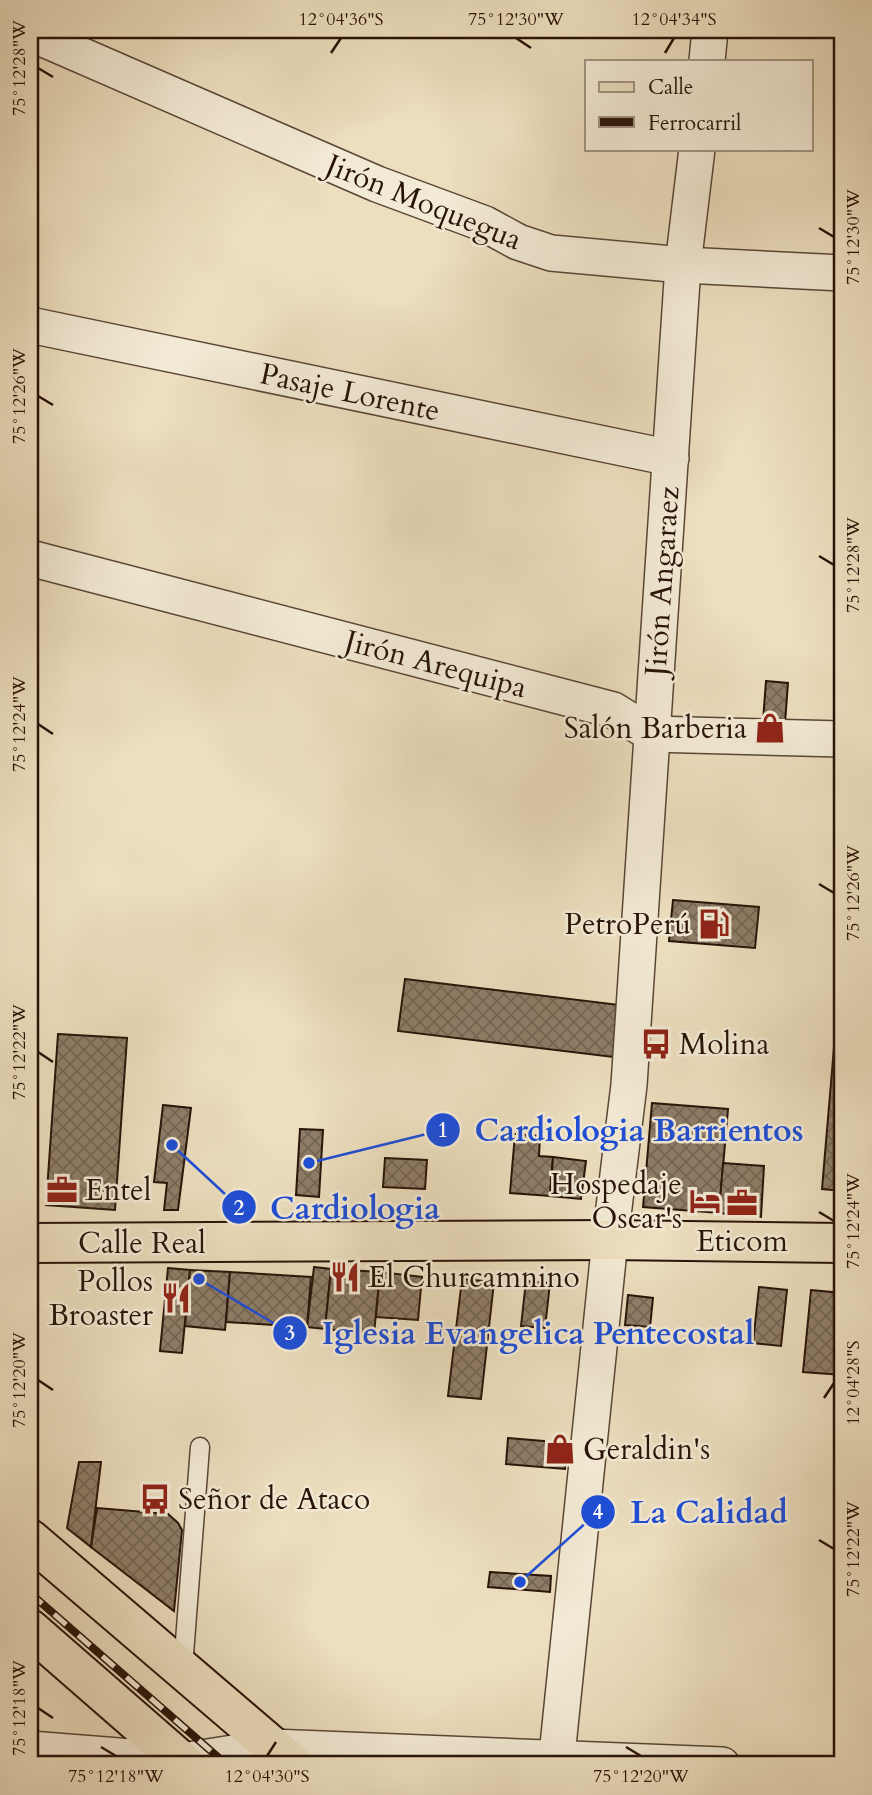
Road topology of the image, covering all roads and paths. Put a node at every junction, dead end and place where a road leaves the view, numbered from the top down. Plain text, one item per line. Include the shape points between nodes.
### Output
1 (710, 30) edge
2 (30, 33) edge
3 (707, 60) edge
4 (696, 150) edge
5 (683, 265) junction
6 (842, 273) edge
7 (30, 325) edge
8 (671, 458) junction
9 (30, 558) edge
10 (652, 734) junction
11 (842, 740) edge
12 (610, 1240) junction
13 (30, 1243) edge
14 (842, 1243) edge
15 (200, 1447) dead end
16 (30, 1539) edge
17 (30, 1629) edge
18 (182, 1670) junction
19 (30, 1749) edge
20 (283, 1756) edge
21 (556, 1761) edge
22 (184, 1764) edge
23 (722, 1765) edge

1 - 3 street
2 - 5 street, Jirón Moquegua via 518,242 551,253
4 - 5 street, Jirón Angaraez
5 - 6 street, Jirón Moquegua
5 - 8 street, Jirón Angaraez
7 - 8 street, Pasaje Lorente
8 - 10 street, Jirón Angaraez
9 - 10 street, Jirón Arequipa via 613,710
10 - 11 street, Jirón Arequipa
10 - 12 street, Jirón Angaraez via 629,1085
12 - 13 main road, Calle Real
12 - 14 main road, Calle Real
12 - 21 street, Jirón Angaraez
15 - 18 lane
16 - 18 main road
17 - 22 main road
18 - 20 main road
19 - 22 street
20 - 21 street
20 - 22 street
21 - 23 street

